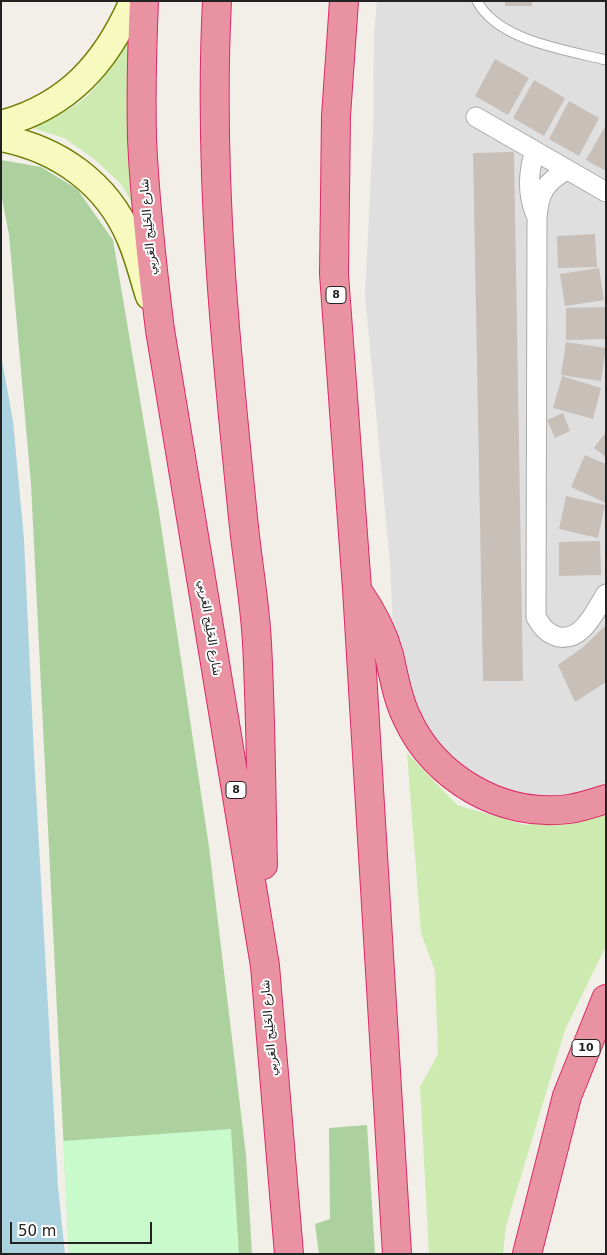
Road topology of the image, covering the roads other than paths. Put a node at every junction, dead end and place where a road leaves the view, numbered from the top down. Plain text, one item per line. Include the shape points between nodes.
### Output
1 (133, 1) edge
2 (144, 1) edge
3 (218, 1) edge
4 (344, 1) edge
5 (477, 1) edge
6 (606, 60) edge
7 (476, 117) dead end
8 (1, 124) edge
9 (1, 138) edge
10 (535, 151) junction
11 (567, 170) junction
12 (606, 192) edge
13 (537, 217) junction
14 (160, 330) junction
15 (357, 589) junction
16 (606, 594) edge
17 (606, 799) edge
18 (265, 966) junction
19 (606, 999) edge
20 (289, 1254) edge
21 (397, 1254) edge
22 (527, 1254) edge

1 - 8 street via 105,54 80,82 49,105
2 - 14 highway, شارع الخَلِيج العَربِي / 8 via 142,138
3 - 18 highway via 215,151 220,256 257,642
4 - 15 highway, 8 via 336,116 334,274
5 - 6 lane via 492,19 521,37
7 - 10 street
9 - 14 street via 53,155 85,176 99,190 122,221 130,239
10 - 11 street
10 - 13 street via 529,190
11 - 12 street
11 - 13 street via 544,188 538,202
13 - 16 street via 536,617 542,628 565,638 577,634 586,625
14 - 18 highway, شارع الخَلِيج العَربِي / 8
15 - 17 highway via 382,636 406,717 427,751 456,778 490,798 528,809 568,809
15 - 21 highway, 8
18 - 20 highway, شارع الخَلِيج العَربِي / 8
19 - 22 highway, 10 via 567,1096

